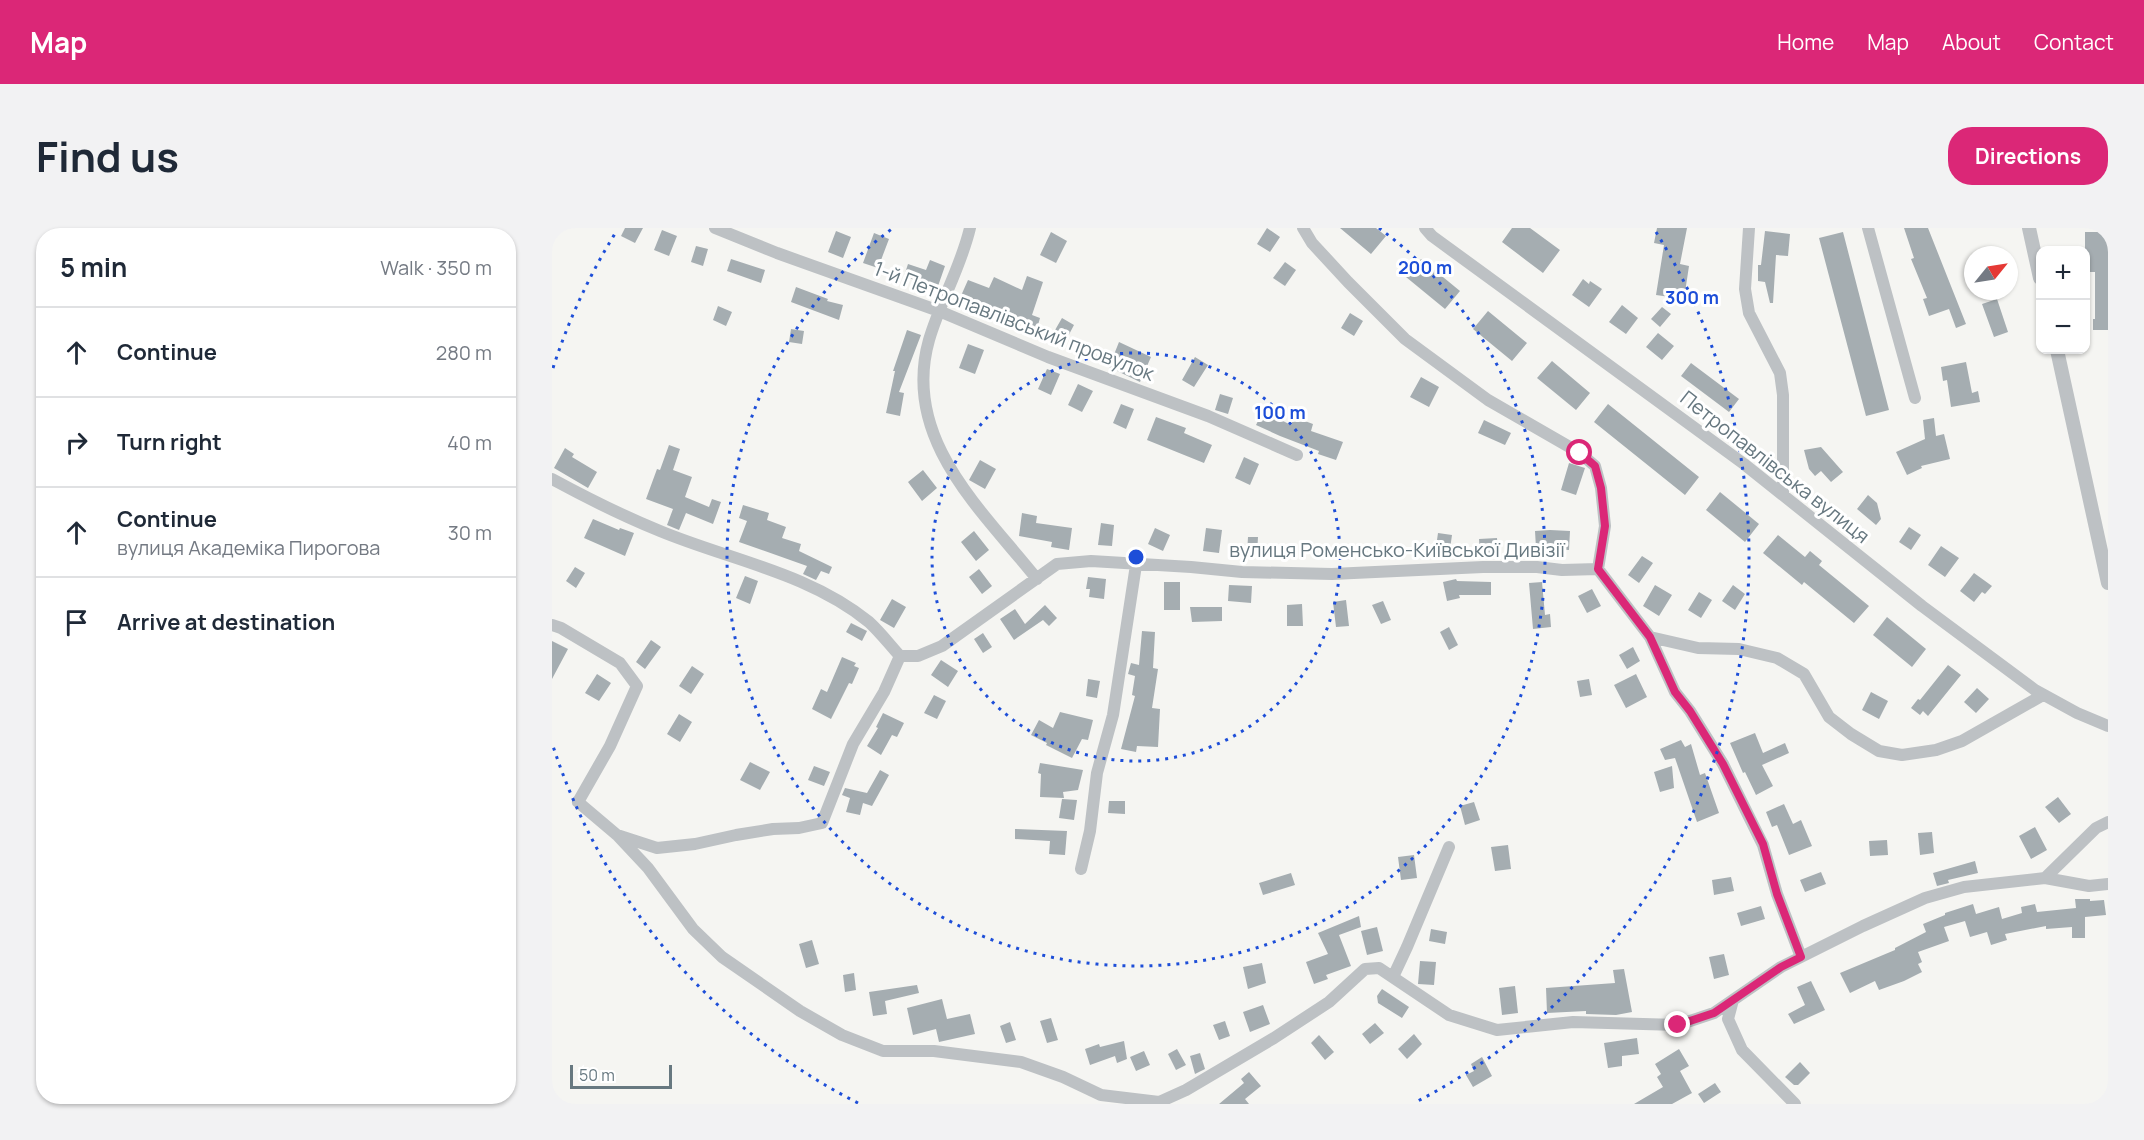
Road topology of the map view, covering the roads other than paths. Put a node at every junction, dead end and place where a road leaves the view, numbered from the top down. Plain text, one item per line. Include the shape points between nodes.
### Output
1 (715, 228) edge
2 (970, 228) edge
3 (1303, 228) edge
4 (1425, 228) edge
5 (1749, 228) edge
6 (1868, 228) edge
7 (2029, 228) edge
8 (2036, 260) edge
9 (939, 311) junction
10 (2058, 354) edge
11 (1916, 398) dead end
12 (1297, 455) dead end
13 (552, 479) edge
14 (1783, 495) junction
15 (1136, 565) junction
16 (1598, 569) junction
17 (1037, 579) junction
18 (2108, 583) edge
19 (552, 625) edge
20 (1650, 637) junction
21 (900, 656) junction
22 (2043, 694) junction
23 (2108, 726) edge
24 (2108, 822) edge
25 (617, 835) junction
26 (1449, 847) dead end
27 (1081, 870) dead end
28 (2044, 878) junction
29 (2108, 884) edge
30 (1801, 957) junction
31 (1393, 977) junction
32 (1733, 1000) junction
33 (1157, 1103) edge
34 (1795, 1104) edge

1 - 9 street, 1-й Петропавлівський провулок
2 - 9 street
3 - 16 street via 1312,243 1405,339 1488,400 1580,453 1595,466 1605,526
4 - 14 street, Петропавлівська вулиця
5 - 14 street via 1745,290 1749,313 1780,373 1783,395
6 - 11 street
7 - 8 street
9 - 12 street, 1-й Петропавлівський провулок
9 - 17 street via 924,363 925,402 937,442 960,486
10 - 18 street
13 - 21 street via 659,531 786,574 869,623
14 - 22 street, Петропавлівська вулиця via 1922,606
15 - 16 street, вулиця Роменсько-Київської Дивізії via 1332,574 1484,567
15 - 17 street, вулиця Роменсько-Київської Дивізії via 1091,561 1057,564
15 - 27 street via 1113,715 1097,773
16 - 20 street
17 - 21 street, вулиця Роменсько-Київської Дивізії via 942,646 918,656
19 - 25 street via 620,663 637,686 610,746 578,802
20 - 22 street via 1698,648 1739,649 1777,658 1804,674 1829,717 1879,751 1902,755 1962,741
20 - 30 street via 1675,692 1723,764 1763,844
21 - 25 street via 853,744 822,823 657,848
22 - 23 street, Петропавлівська вулиця
24 - 28 street via 2096,828
25 - 33 street via 648,868 693,929 722,957 842,1035 883,1051 934,1051 1021,1062 1101,1095
26 - 31 street
28 - 29 street via 2090,886
28 - 30 street via 1964,887 1925,897
30 - 32 street
31 - 32 street via 1449,1015 1497,1030 1573,1022 1678,1025 1714,1013
31 - 33 street via 1380,968 1365,969 1329,1002 1274,1038
32 - 34 street via 1728,1019 1742,1050

